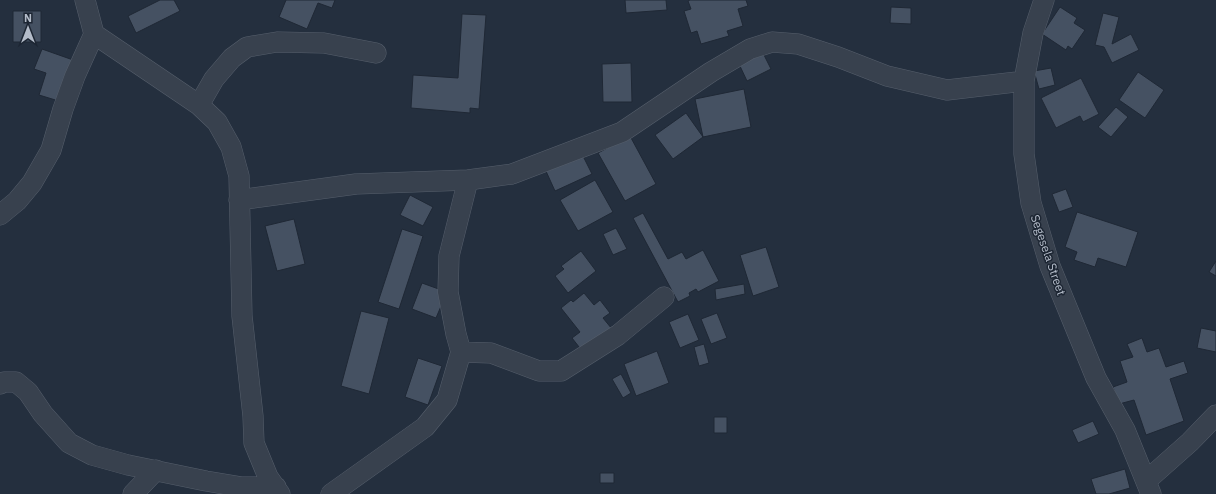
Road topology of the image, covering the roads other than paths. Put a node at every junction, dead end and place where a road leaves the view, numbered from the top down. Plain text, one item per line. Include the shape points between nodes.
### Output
1 (1044, 0) edge
2 (87, 1) edge
3 (94, 34) junction
4 (376, 53) dead end
5 (1024, 81) junction
6 (199, 105) junction
7 (468, 180) junction
8 (240, 200) junction
9 (0, 215) edge
10 (664, 297) dead end
11 (461, 352) junction
12 (0, 384) edge
13 (1216, 415) edge
14 (156, 470) junction
15 (1148, 487) edge
16 (278, 491) edge
17 (133, 494) edge
18 (331, 494) edge

1 - 5 street, Segesela Street via 1033,33
2 - 3 street
3 - 6 street
3 - 9 street via 75,76 50,150 32,183 17,202
4 - 6 street via 324,43 277,42 247,47 232,58 214,78
5 - 7 street via 947,90 887,76 798,44 772,42 750,49 711,72 622,132 512,174
5 - 15 street, Segesela Street via 1024,154 1031,203 1050,266 1093,371 1125,430
6 - 8 street via 217,122 232,147 239,176
7 - 8 street via 356,184
7 - 11 street via 448,256 448,292
8 - 16 street via 242,316 254,443 268,477
10 - 11 street via 618,335 561,371 539,371 491,353
11 - 18 street via 447,400 425,428
12 - 14 street via 16,382 28,392 43,414 69,443 92,455
13 - 15 street
14 - 16 street via 242,487
14 - 17 street

